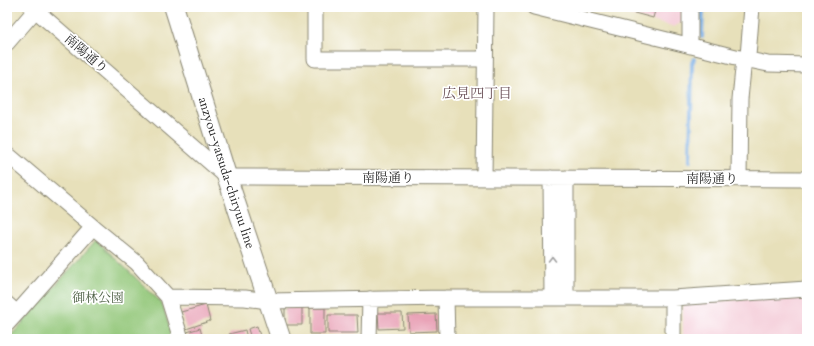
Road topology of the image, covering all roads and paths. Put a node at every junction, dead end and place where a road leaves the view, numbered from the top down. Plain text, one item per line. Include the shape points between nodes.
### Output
1 (174, 7) edge
2 (316, 7) edge
3 (486, 7) edge
4 (534, 7) edge
5 (690, 7) edge
6 (752, 7) edge
7 (35, 8) edge
8 (7, 43) edge
9 (690, 46) junction
10 (485, 59) junction
11 (744, 59) junction
12 (807, 65) edge
13 (7, 154) edge
14 (227, 177) junction
15 (484, 178) junction
16 (559, 178) junction
17 (739, 179) junction
18 (807, 179) edge
19 (93, 228) junction
20 (807, 289) edge
21 (168, 297) junction
22 (446, 298) junction
23 (559, 298) junction
24 (673, 298) junction
25 (370, 299) junction
26 (268, 301) junction
27 (10, 314) edge
28 (181, 339) edge
29 (281, 339) edge
30 (369, 339) edge
31 (446, 339) edge
32 (673, 339) edge

1 - 14 main road, anzyou-yatsuda-chiryuu line
2 - 10 street via 315,59
3 - 10 street
4 - 9 street
5 - 9 street
6 - 11 street via 748,56
7 - 8 street
7 - 14 street, 南陽通り
9 - 11 street
10 - 15 street
11 - 12 street via 768,64
11 - 17 street via 740,99
13 - 19 street
14 - 15 street, 南陽通り
14 - 26 main road, anzyou-yatsuda-chiryuu line
15 - 16 street, 南陽通り
16 - 17 street, 南陽通り
16 - 23 street
17 - 18 street, 南陽通り
19 - 21 street via 137,263
19 - 27 street
20 - 24 street
21 - 26 street via 245,298
21 - 28 street
22 - 23 street
22 - 25 street
22 - 31 street
23 - 24 street
24 - 32 street
25 - 26 street
25 - 30 street
26 - 29 main road, anzyou-yatsuda-chiryuu line

